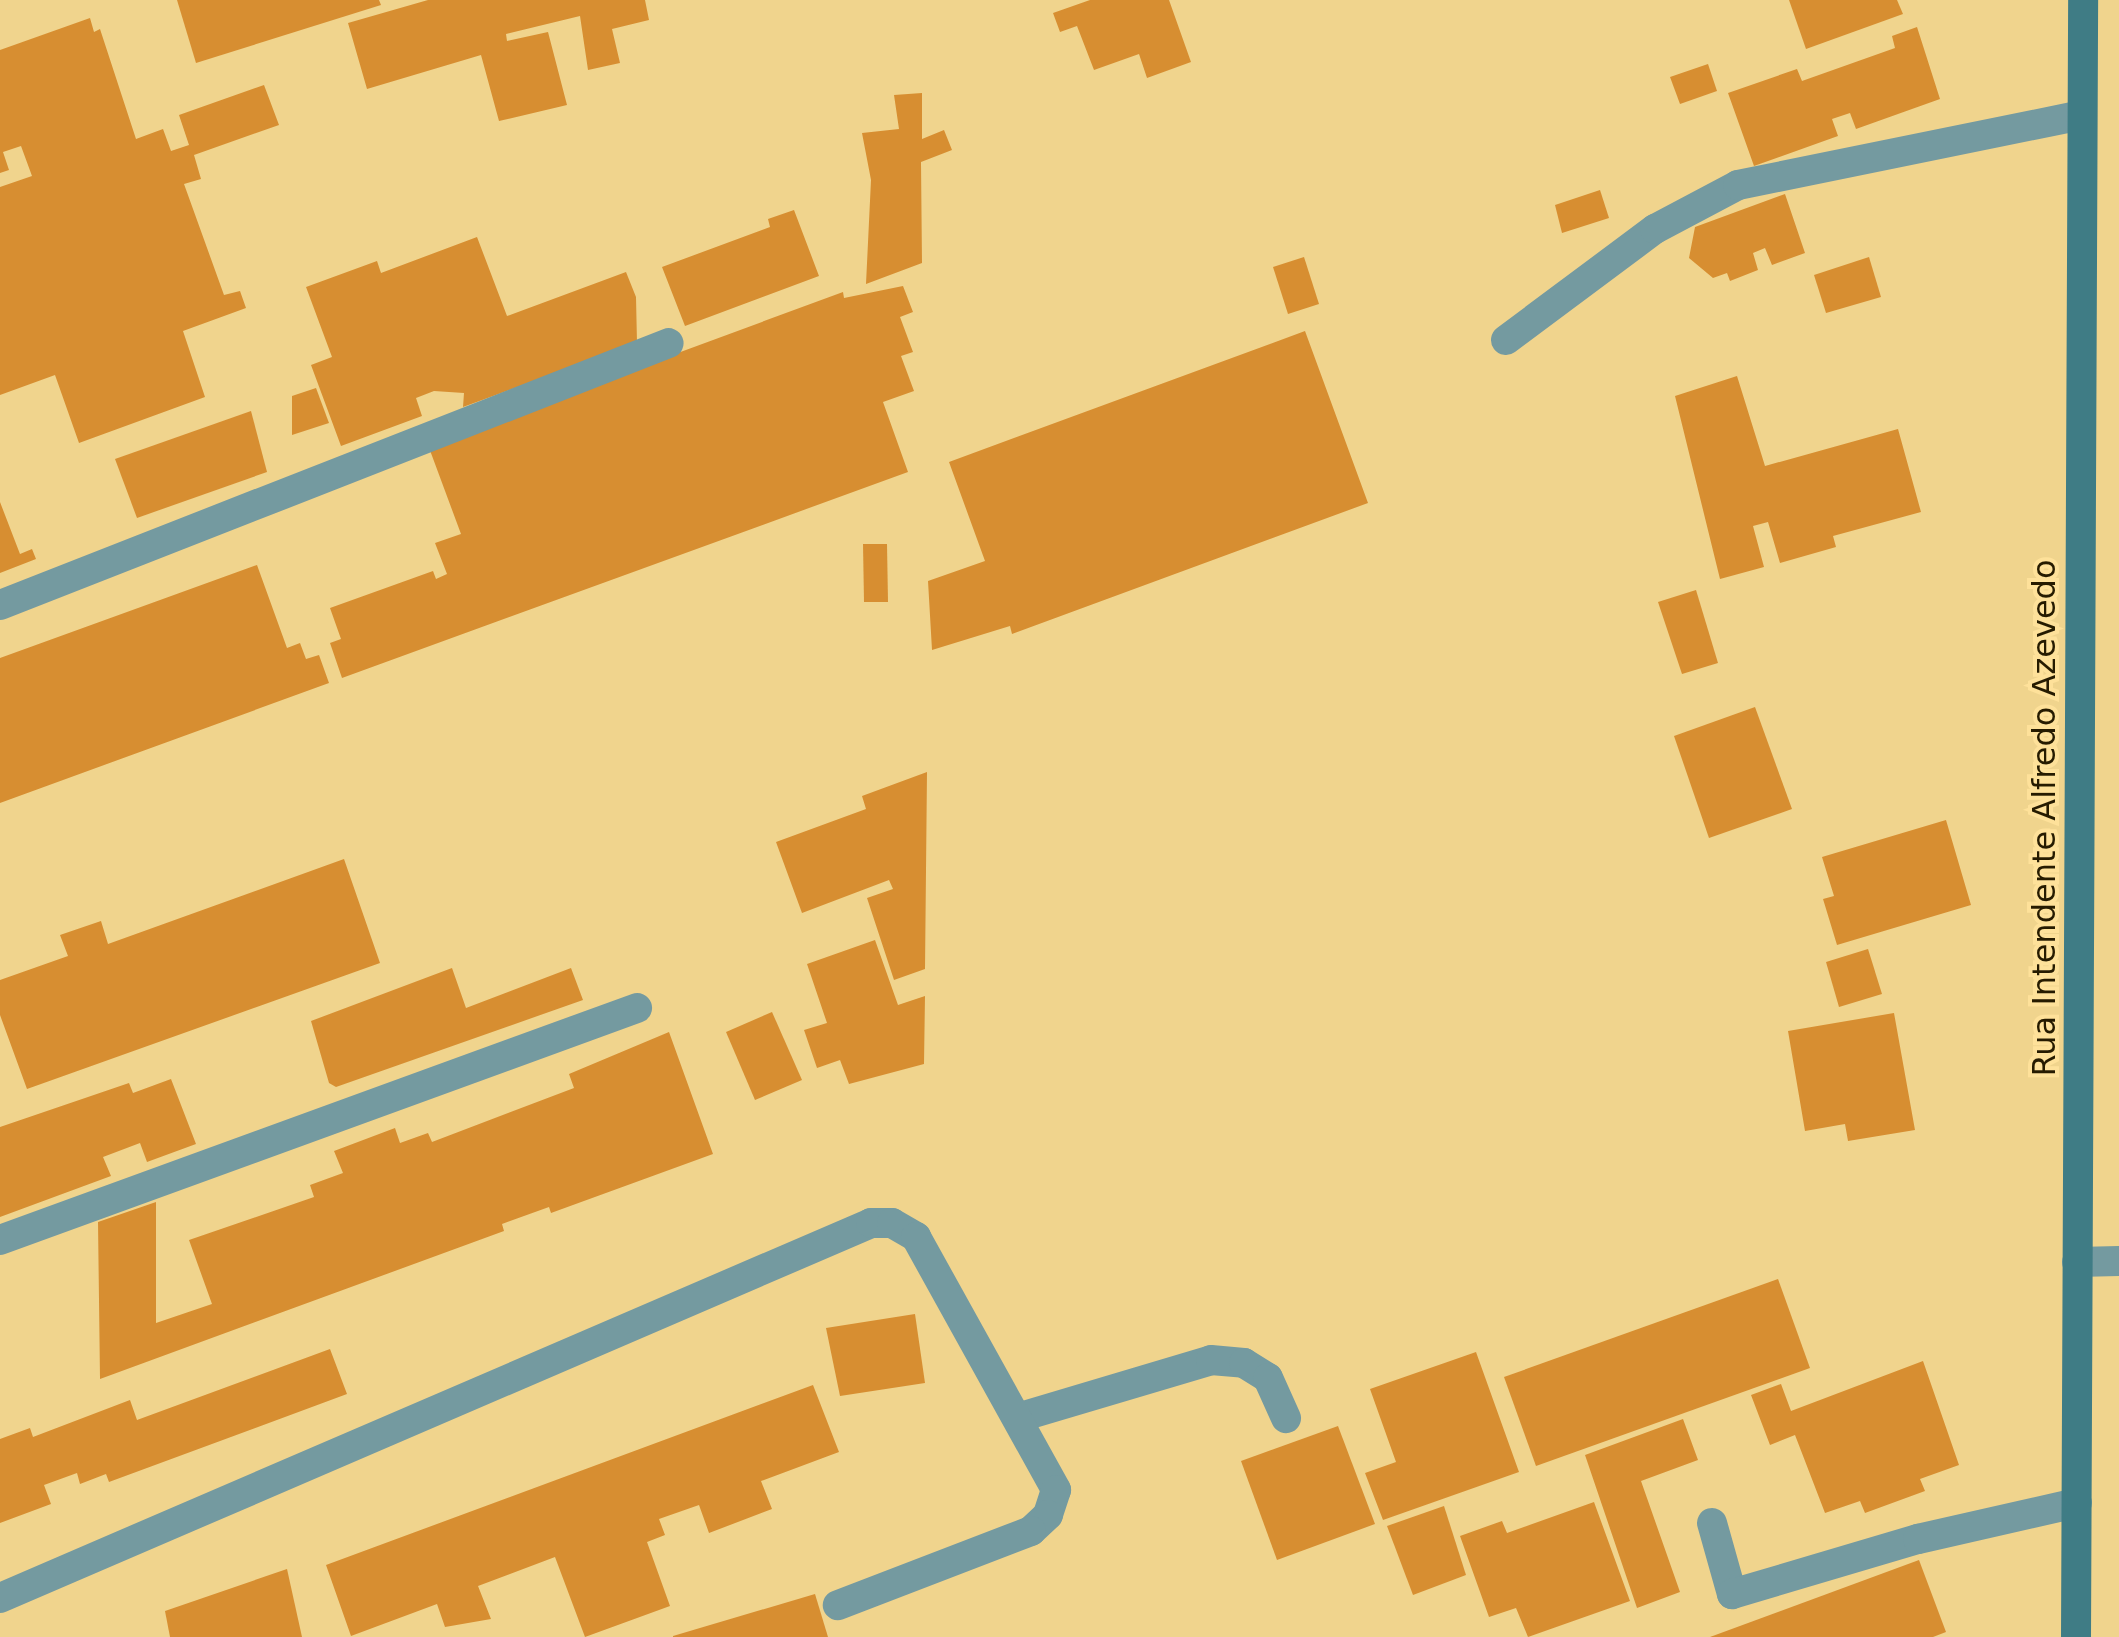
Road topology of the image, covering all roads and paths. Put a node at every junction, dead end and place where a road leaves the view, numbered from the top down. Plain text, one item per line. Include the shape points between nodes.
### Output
1 (2083, 0) edge
2 (2082, 115) junction
3 (1506, 340) dead end
4 (669, 343) dead end
5 (0, 605) edge
6 (637, 1008) dead end
7 (0, 1240) edge
8 (2119, 1261) edge
9 (2077, 1262) junction
10 (1017, 1418) junction
11 (1286, 1418) dead end
12 (2076, 1502) junction
13 (1712, 1523) dead end
14 (0, 1598) edge
15 (838, 1605) dead end
16 (2076, 1637) edge

1 - 2 street, Rua Intendente Alfredo Azevedo
2 - 3 street via 1738,186 1655,229
2 - 9 street, Rua Intendente Alfredo Azevedo
4 - 5 street
6 - 7 street
8 - 9 street
9 - 12 street, Rua Intendente Alfredo Azevedo
10 - 11 street via 1211,1360 1244,1363 1268,1378
10 - 14 street via 916,1238 892,1223 871,1223
10 - 15 street via 1056,1490 1048,1514 1031,1531
12 - 13 street via 1918,1539 1732,1594
12 - 16 street, Rua Intendente Alfredo Azevedo

